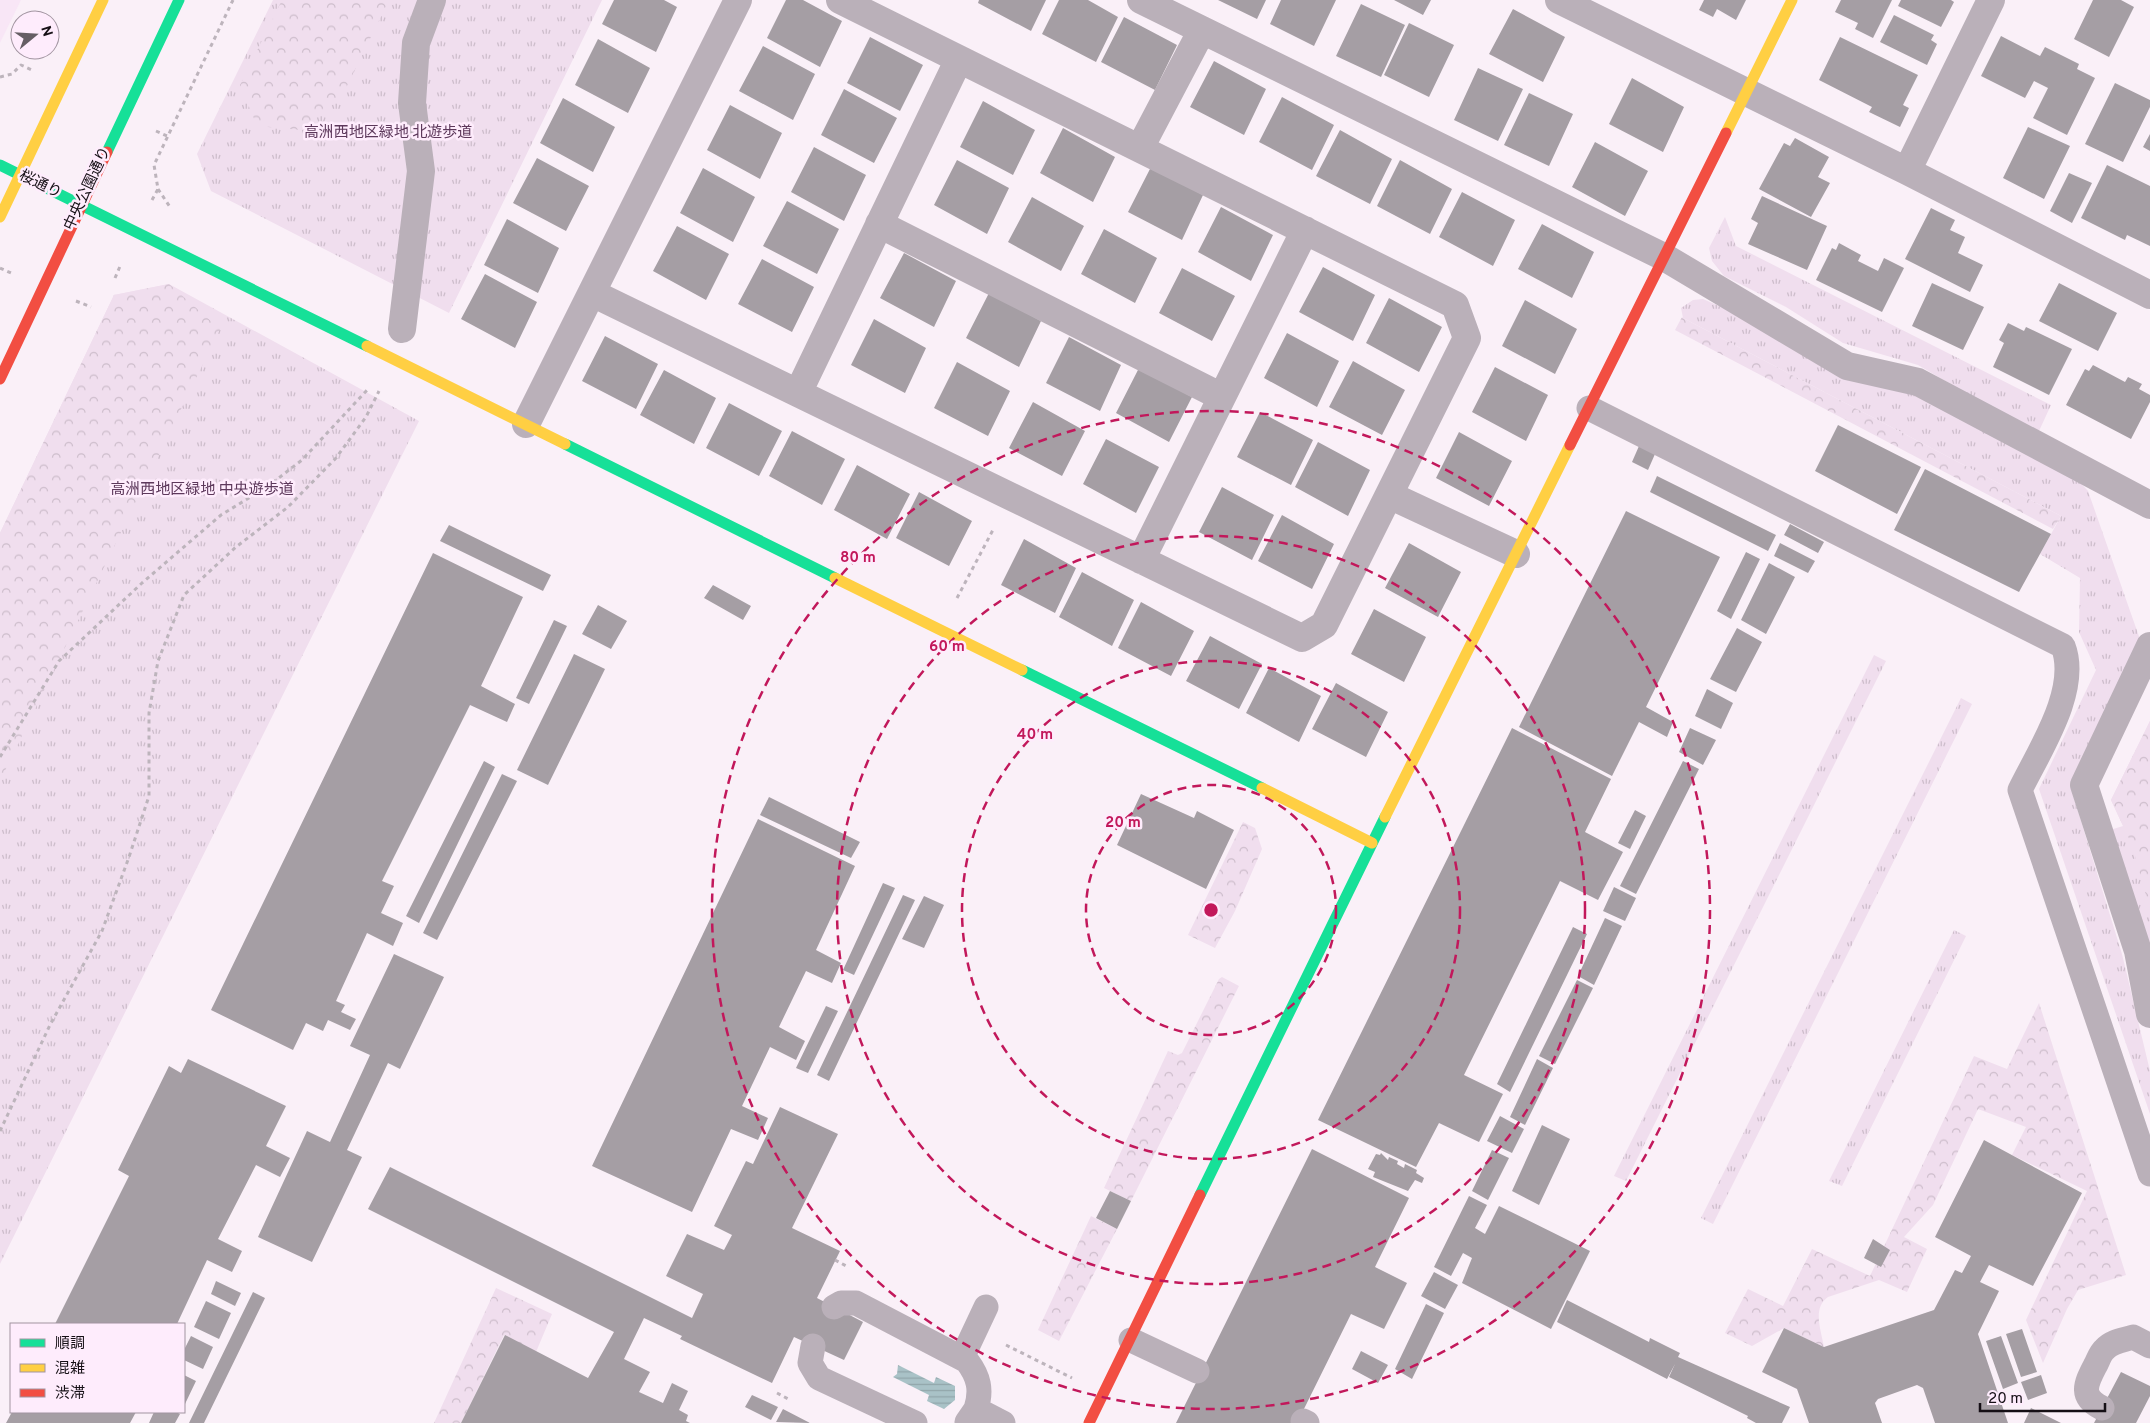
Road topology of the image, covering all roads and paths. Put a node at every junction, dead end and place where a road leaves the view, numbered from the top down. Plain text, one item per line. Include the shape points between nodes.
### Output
1 (103, 0) edge
2 (178, 0) edge
3 (234, 0) edge
4 (432, 0) edge
5 (738, 0) edge
6 (840, 0) edge
7 (1140, 0) edge
8 (1559, 0) edge
9 (1792, 0) edge
10 (1991, 0) edge
11 (1202, 30) junction
12 (959, 59) junction
13 (12, 74) dead end
14 (0, 77) edge
15 (1745, 93) junction
16 (167, 136) dead end
17 (1140, 148) junction
18 (0, 165) edge
19 (1907, 171) junction
20 (20, 175) junction
21 (80, 204) junction
22 (0, 217) edge
23 (879, 224) junction
24 (1305, 230) junction
25 (1664, 258) junction
26 (592, 293) junction
27 (2150, 295) edge
28 (402, 329) dead end
29 (0, 379) edge
30 (372, 384) dead end
31 (380, 388) dead end
32 (798, 393) junction
33 (1222, 397) junction
34 (1589, 408) junction
35 (526, 424) junction
36 (1389, 495) junction
37 (1011, 497) junction
38 (2150, 505) edge
39 (1516, 554) junction
40 (1142, 560) junction
41 (954, 603) dead end
42 (2150, 646) edge
43 (0, 757) edge
44 (1372, 842) junction
45 (2150, 1014) edge
46 (0, 1131) edge
47 (2150, 1174) edge
48 (834, 1307) dead end
49 (986, 1308) dead end
50 (1131, 1340) junction
51 (813, 1346) dead end
52 (2150, 1346) edge
53 (962, 1358) junction
54 (1197, 1372) dead end
55 (2102, 1408) dead end
56 (971, 1416) edge
57 (916, 1423) edge
58 (1003, 1423) edge
59 (1089, 1423) edge

1 - 20 street
2 - 21 street, 中央公園通り
3 - 16 path
4 - 28 street via 416,43 412,103 421,171
5 - 26 street
6 - 12 street
7 - 11 street
8 - 15 street
9 - 15 street
10 - 19 street
11 - 17 street
11 - 25 street
12 - 17 street
12 - 23 street
13 - 14 path
15 - 19 street
15 - 25 street
17 - 24 street
18 - 20 street, 桜通り
19 - 27 street
20 - 21 street, 桜通り
20 - 22 street
21 - 29 street, 中央公園通り
21 - 35 street, 桜通り
23 - 32 street
23 - 33 street
24 - 33 street
24 - 36 street via 1455,304 1467,338
25 - 34 street
25 - 38 street via 1847,366 1918,382
26 - 32 street
26 - 35 street
30 - 43 path via 302,460 222,515 142,583 59,661
31 - 46 path via 366,417 336,458 288,506 184,595 158,660 149,713 149,796 129,856 102,931 50,1024
32 - 37 street
33 - 40 street
34 - 39 street
34 - 47 lane via 2062,646 2067,657 2064,697 2020,790
35 - 44 street, 桜通り
36 - 39 street
36 - 40 street via 1324,625 1302,638
37 - 40 street
37 - 41 path
39 - 44 street
42 - 45 street via 2084,784 2138,951
44 - 50 street
48 - 53 lane via 841,1302 856,1303
49 - 53 lane
50 - 54 lane
50 - 59 street
51 - 57 lane via 810,1363 819,1378
52 - 55 lane via 2134,1337 2114,1342 2104,1349 2087,1381 2086,1393 2092,1403
53 - 56 lane via 978,1378 980,1398
56 - 58 lane

